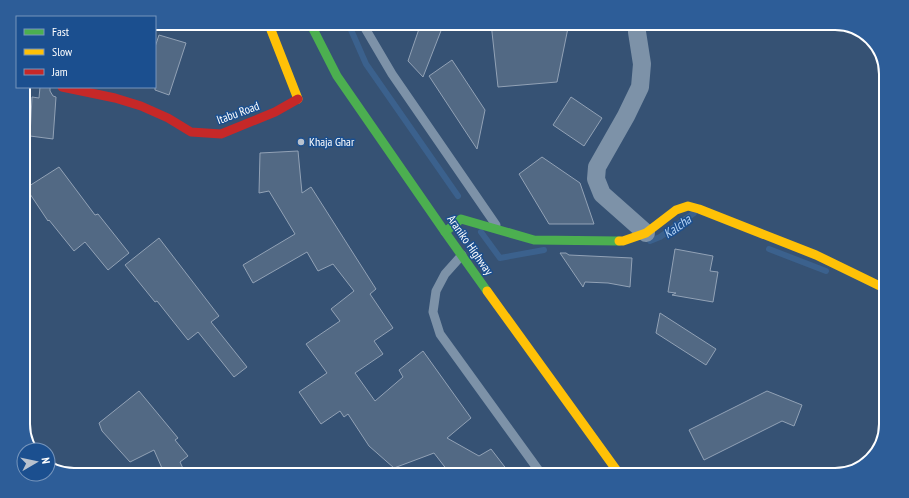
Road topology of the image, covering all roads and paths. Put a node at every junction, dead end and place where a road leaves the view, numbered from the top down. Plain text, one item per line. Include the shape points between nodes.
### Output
1 (271, 30) edge
2 (314, 30) edge
3 (366, 30) edge
4 (637, 30) edge
5 (67, 88) edge
6 (498, 229) junction
7 (446, 232) junction
8 (646, 233) junction
9 (462, 255) junction
10 (879, 286) edge
11 (537, 468) edge
12 (615, 468) edge

1 - 5 main road, Itabu Road via 298,99 275,112 221,134 191,132 141,106
2 - 7 main road, Araniko Highway via 337,76
3 - 6 lane via 392,74
4 - 8 street via 642,64 640,87 597,167 596,179 602,194
6 - 7 main road via 461,219
6 - 8 main road via 534,240 623,241
7 - 9 main road, Araniko Highway
8 - 10 main road via 676,210 688,206 816,255
9 - 11 lane via 444,274 436,291 433,312 440,334
9 - 12 main road, Araniko Highway

